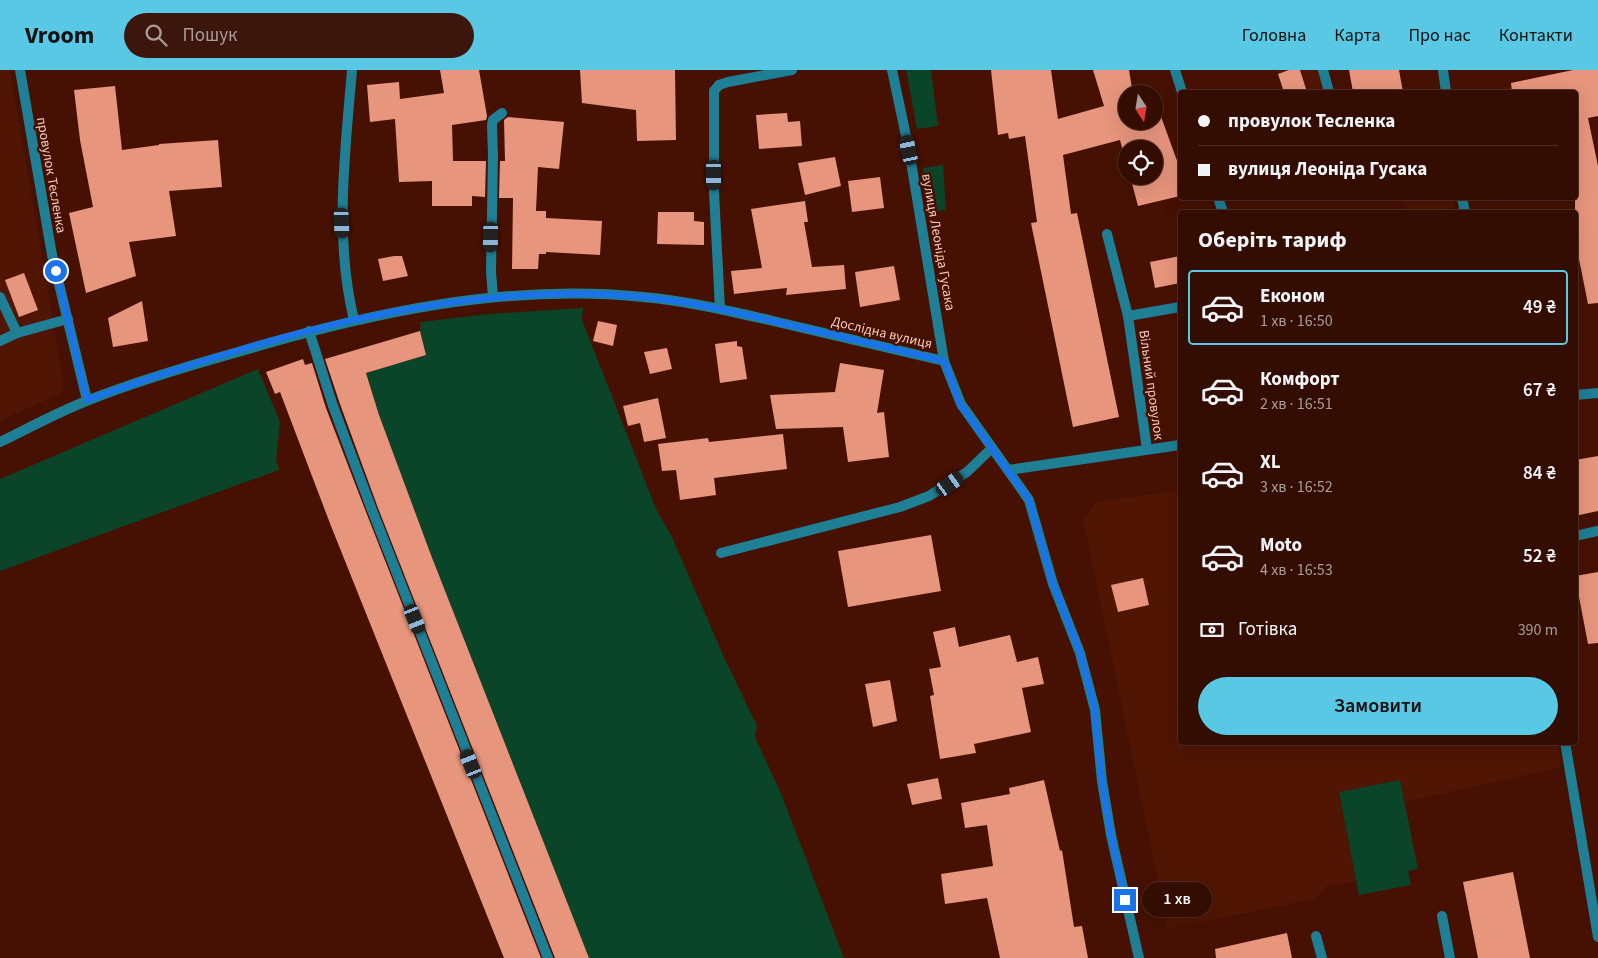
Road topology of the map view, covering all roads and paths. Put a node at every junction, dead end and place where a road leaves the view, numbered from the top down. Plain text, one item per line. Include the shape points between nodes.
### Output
1 (20, 70) edge
2 (352, 70) edge
3 (792, 70) edge
4 (892, 70) edge
5 (1175, 70) edge
6 (1323, 70) edge
7 (1443, 70) edge
8 (1181, 90) edge
9 (1328, 90) edge
10 (1446, 90) edge
11 (502, 112) dead end
12 (1107, 234) dead end
13 (0, 297) edge
14 (493, 297) junction
15 (1178, 306) edge
16 (720, 309) junction
17 (1128, 316) junction
18 (68, 319) junction
19 (354, 320) junction
20 (309, 331) junction
21 (17, 333) junction
22 (0, 341) edge
23 (944, 361) junction
24 (1598, 393) edge
25 (1578, 395) edge
26 (87, 400) junction
27 (0, 442) edge
28 (1178, 445) edge
29 (992, 448) junction
30 (1147, 450) junction
31 (1008, 470) junction
32 (1598, 531) edge
33 (1578, 535) edge
34 (721, 553) dead end
35 (1566, 745) edge
36 (1442, 916) dead end
37 (1316, 936) dead end
38 (1598, 937) edge
39 (548, 958) edge
40 (1139, 958) edge
41 (1322, 958) edge
42 (1450, 958) edge

1 - 18 street, провулок Тесленка via 52,255
2 - 19 street via 342,223 346,280
3 - 16 street via 728,82 714,91 714,192
4 - 23 street, вулиця Леоніда Гусака via 927,250
5 - 8 street
6 - 9 street
7 - 10 street
11 - 14 street via 492,125 490,272
12 - 17 street
13 - 21 street
14 - 16 street, Дослідна вулиця via 569,293 607,295
14 - 19 street, Дослідна вулиця
15 - 17 street, Вільний провулок
16 - 23 street, Дослідна вулиця
17 - 30 street, Вільний провулок
18 - 21 street
18 - 26 street, провулок Тесленка
19 - 20 street, Дослідна вулиця
20 - 26 street, Дослідна вулиця via 165,373
20 - 39 street via 372,510
21 - 22 street
23 - 29 street, Дослідна вулиця via 960,404
24 - 25 street
26 - 27 street, Дослідна вулиця
28 - 30 street
29 - 31 street, Дослідна вулиця
29 - 34 street via 967,472 929,496 900,507
30 - 31 street
31 - 40 street via 1029,500 1053,584 1080,653 1093,701 1111,836
32 - 33 street
35 - 38 street
36 - 42 street
37 - 41 street

